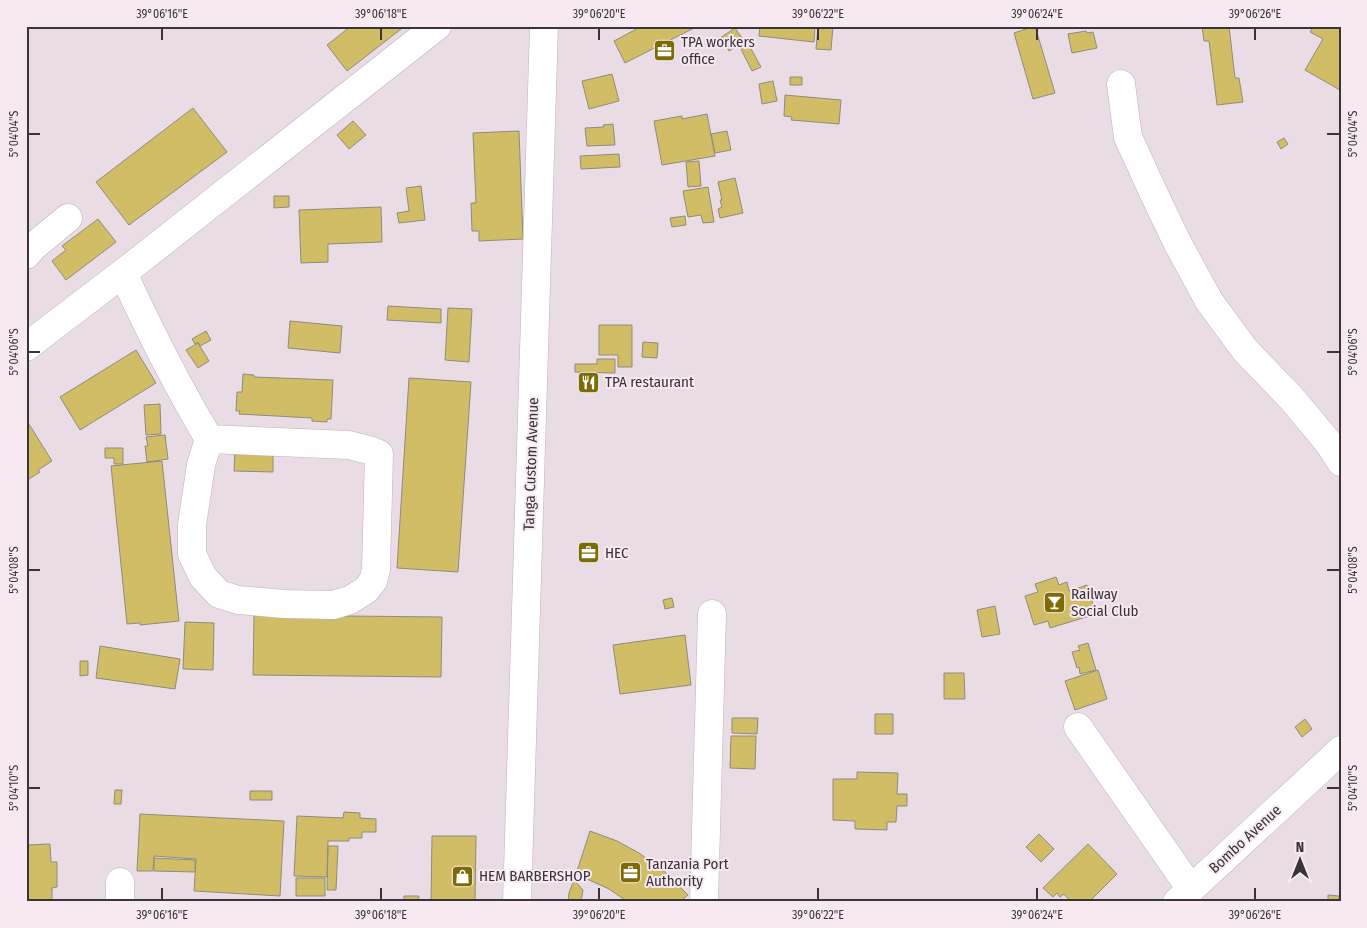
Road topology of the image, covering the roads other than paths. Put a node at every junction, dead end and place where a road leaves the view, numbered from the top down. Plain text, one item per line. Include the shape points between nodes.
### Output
1 (437, 26) edge
2 (544, 26) edge
3 (1121, 84) dead end
4 (68, 218) dead end
5 (26, 256) edge
6 (123, 273) junction
7 (26, 347) edge
8 (209, 439) junction
9 (1341, 462) edge
10 (712, 614) dead end
11 (1078, 727) dead end
12 (1341, 750) edge
13 (1184, 895) edge
14 (518, 902) edge
15 (704, 902) edge

1 - 6 street
2 - 14 street, Tanga Custom Avenue
3 - 9 street via 1128,137 1177,242 1209,301 1244,350 1292,399
4 - 5 street
6 - 7 street
6 - 8 street via 181,392
8 - 8 street via 192,525 192,554 203,577 219,594 247,601 332,605 350,600 366,590 376,570 378,454 349,445
10 - 15 street
11 - 13 street
12 - 13 street, Bombo Avenue

